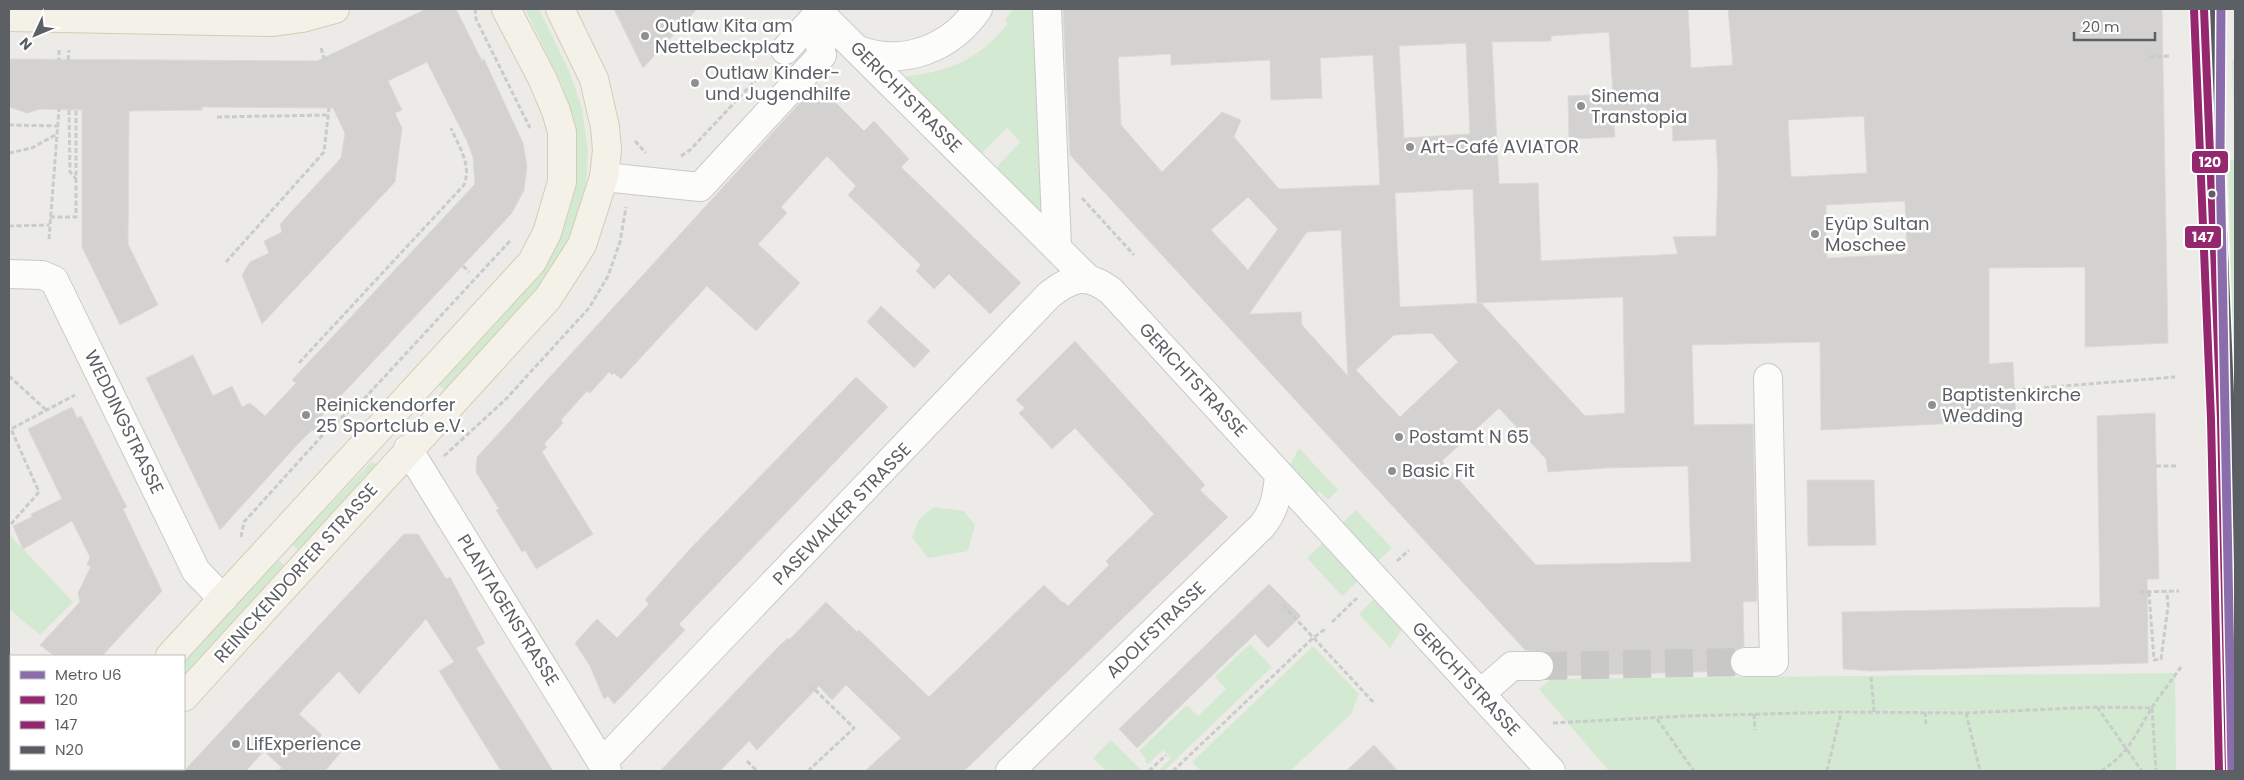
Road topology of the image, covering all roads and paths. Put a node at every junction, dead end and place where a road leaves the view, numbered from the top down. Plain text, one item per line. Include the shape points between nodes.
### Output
1 (335, 9) edge
2 (475, 9) edge
3 (506, 9) edge
4 (560, 9) edge
5 (978, 9) edge
6 (1047, 9) edge
7 (2204, 9) edge
8 (814, 12) edge
9 (9, 17) edge
10 (321, 48) dead end
11 (59, 50) dead end
12 (69, 50) dead end
13 (785, 50) joint
14 (861, 51) junction
15 (2170, 56) dead end
16 (2149, 57) dead end
17 (324, 58) dead end
18 (59, 60) dead end
19 (68, 60) dead end
20 (329, 108) dead end
21 (59, 109) dead end
22 (69, 110) dead end
23 (76, 110) dead end
24 (328, 115) junction
25 (217, 117) dead end
26 (9, 125) edge
27 (58, 126) junction
28 (451, 128) dead end
29 (58, 134) junction
30 (534, 136) dead end
31 (632, 137) dead end
32 (690, 150) dead end
33 (9, 153) edge
34 (649, 156) dead end
35 (1053, 166) junction
36 (604, 177) junction
37 (76, 179) junction
38 (50, 217) junction
39 (49, 225) junction
40 (9, 226) edge
41 (424, 229) junction
42 (428, 233) dead end
43 (514, 236) dead end
44 (49, 239) dead end
45 (1057, 246) junction
46 (1134, 255) dead end
47 (226, 262) dead end
48 (463, 266) dead end
49 (469, 272) dead end
50 (9, 274) edge
51 (1088, 279) junction
52 (299, 363) dead end
53 (9, 376) edge
54 (2175, 377) dead end
55 (1768, 378) dead end
56 (2014, 390) dead end
57 (75, 395) dead end
58 (46, 410) junction
59 (382, 426) junction
60 (408, 449) junction
61 (2156, 466) dead end
62 (2176, 466) dead end
63 (1279, 476) junction
64 (11, 524) dead end
65 (240, 538) dead end
66 (2179, 591) dead end
67 (2139, 592) dead end
68 (2149, 592) junction
69 (2167, 592) junction
70 (223, 599) junction
71 (1282, 606) dead end
72 (1325, 629) dead end
73 (1313, 638) junction
74 (171, 655) edge
75 (1536, 662) tunnel mouth
76 (1745, 662) tunnel mouth
77 (2181, 667) dead end
78 (1871, 677) dead end
79 (812, 687) dead end
80 (1478, 692) junction
81 (185, 696) edge
82 (1375, 704) dead end
83 (2097, 706) junction
84 (2231, 707) edge
85 (2152, 708) junction
86 (1841, 712) junction
87 (1874, 712) junction
88 (1925, 712) junction
89 (1966, 713) junction
90 (1754, 714) junction
91 (1657, 718) junction
92 (1553, 724) dead end
93 (1926, 725) dead end
94 (1755, 730) dead end
95 (2128, 750) junction
96 (1166, 755) dead end
97 (747, 761) dead end
98 (605, 767) edge
99 (757, 771) edge
100 (808, 771) edge
101 (1010, 771) edge
102 (1150, 771) edge
103 (1174, 771) edge
104 (1552, 771) edge
105 (1694, 771) edge
106 (1827, 771) edge
107 (1980, 771) edge
108 (2100, 771) edge
109 (2142, 771) edge
110 (2156, 771) edge
111 (2229, 771) edge

1 - 9 main road via 273,22
2 - 30 path via 476,19
3 - 59 main road, REINICKENDORFER STRASSE via 543,80 562,132 562,182 547,234 532,262
4 - 36 main road, REINICKENDORFER STRASSE via 594,79 605,127
5 - 14 street via 966,26 936,47 899,57
6 - 35 street
7 - 84 main road
8 - 13 street
8 - 14 street via 840,43
8 - 36 street via 822,55 700,187
10 - 17 path
11 - 18 path
12 - 19 path
13 - 32 path
14 - 45 street, GERICHTSTRASSE
15 - 16 path
20 - 24 path
21 - 27 path
22 - 37 path via 70,172
23 - 37 path
24 - 25 path
24 - 47 path via 324,152
26 - 27 path
27 - 29 path
28 - 41 path via 466,162 468,175 464,185
29 - 33 path via 32,148
29 - 38 path
31 - 34 path
35 - 45 street
35 - 46 path
36 - 60 main road, REINICKENDORFER STRASSE via 582,245 548,298
37 - 38 path via 76,218
38 - 39 path
39 - 40 path
39 - 44 path
41 - 42 path
41 - 52 path
43 - 65 path via 362,401 330,427 248,517
45 - 51 street, GERICHTSTRASSE
48 - 49 path
50 - 70 street, WEDDINGSTRASSE via 42,275 54,280 196,571
51 - 63 street, GERICHTSTRASSE via 1110,291 1269,461
51 - 98 street, PASEWALKER STRASSE via 1067,281 1049,295
53 - 58 path
54 - 56 path
55 - 76 street via 1774,662
57 - 58 path
58 - 64 path via 11,429 39,492
59 - 60 main road
59 - 70 main road, REINICKENDORFER STRASSE
60 - 81 main road, REINICKENDORFER STRASSE
60 - 98 street, PLANTAGENSTRASSE
61 - 62 path
63 - 80 street, GERICHTSTRASSE
63 - 101 street, ADOLFSTRASSE via 1277,500 1262,526
66 - 69 path
67 - 68 path
68 - 69 path
68 - 69 path via 2154,660 2161,659
70 - 74 main road, REINICKENDORFER STRASSE
71 - 73 path
72 - 73 path
73 - 82 path
73 - 103 path
75 - 80 street via 1512,666
77 - 85 path
78 - 87 path
79 - 100 path via 854,728
80 - 104 street, GERICHTSTRASSE
83 - 85 path
83 - 89 path
83 - 95 path
84 - 111 main road
85 - 95 path
85 - 110 path
86 - 87 path
86 - 90 path
86 - 106 path
87 - 88 path
88 - 89 path
88 - 93 path
89 - 107 path
90 - 91 path
90 - 94 path
91 - 92 path
91 - 105 path
95 - 108 path
95 - 109 path
96 - 102 path
97 - 99 path

